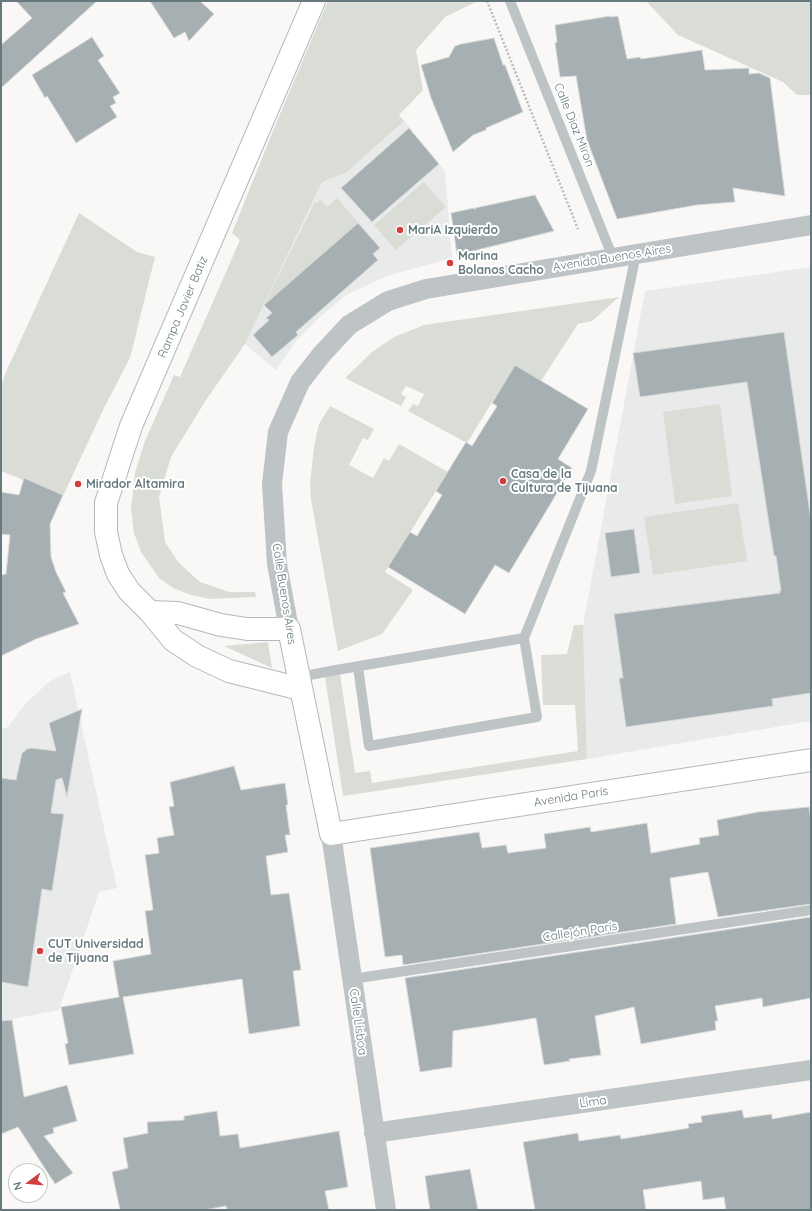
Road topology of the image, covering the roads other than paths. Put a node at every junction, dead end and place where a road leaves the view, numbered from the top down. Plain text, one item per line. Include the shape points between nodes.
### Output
1 (314, 1) edge
2 (510, 1) edge
3 (811, 225) edge
4 (636, 254) junction
5 (613, 258) junction
6 (349, 325) joint
7 (150, 612) junction
8 (289, 629) junction
9 (524, 638) junction
10 (358, 667) junction
11 (300, 683) junction
12 (811, 760) edge
13 (331, 834) junction
14 (811, 910) edge
15 (352, 979) junction
16 (811, 1070) edge
17 (374, 1133) junction
18 (386, 1210) edge

1 - 7 main road, Rampa Javier Batiz via 131,426 106,503 106,532 118,574 129,591
2 - 5 lane, Calle Diaz Miron
3 - 4 street, Avenida Buenos Aires
4 - 5 street, Avenida Buenos Aires
4 - 9 lane via 592,471
5 - 6 street, Avenida Buenos Aires via 426,289 388,301
6 - 8 street, Calle Buenos Aires via 300,382 278,432 272,484 277,564
7 - 8 main road via 178,613 246,629
7 - 11 main road, Rampa Javier Batiz via 173,640 197,656 229,671
8 - 11 main road, Calle Buenos Aires
9 - 10 lane
9 - 10 lane via 537,717 369,746
10 - 11 lane
11 - 13 main road, Calle Buenos Aires
12 - 13 main road, Avenida París
13 - 15 street, Calle Lisboa
14 - 15 lane, Callejón París
15 - 17 street, Calle Lisboa
16 - 17 street, Lima
17 - 18 street, Calle Lisboa

